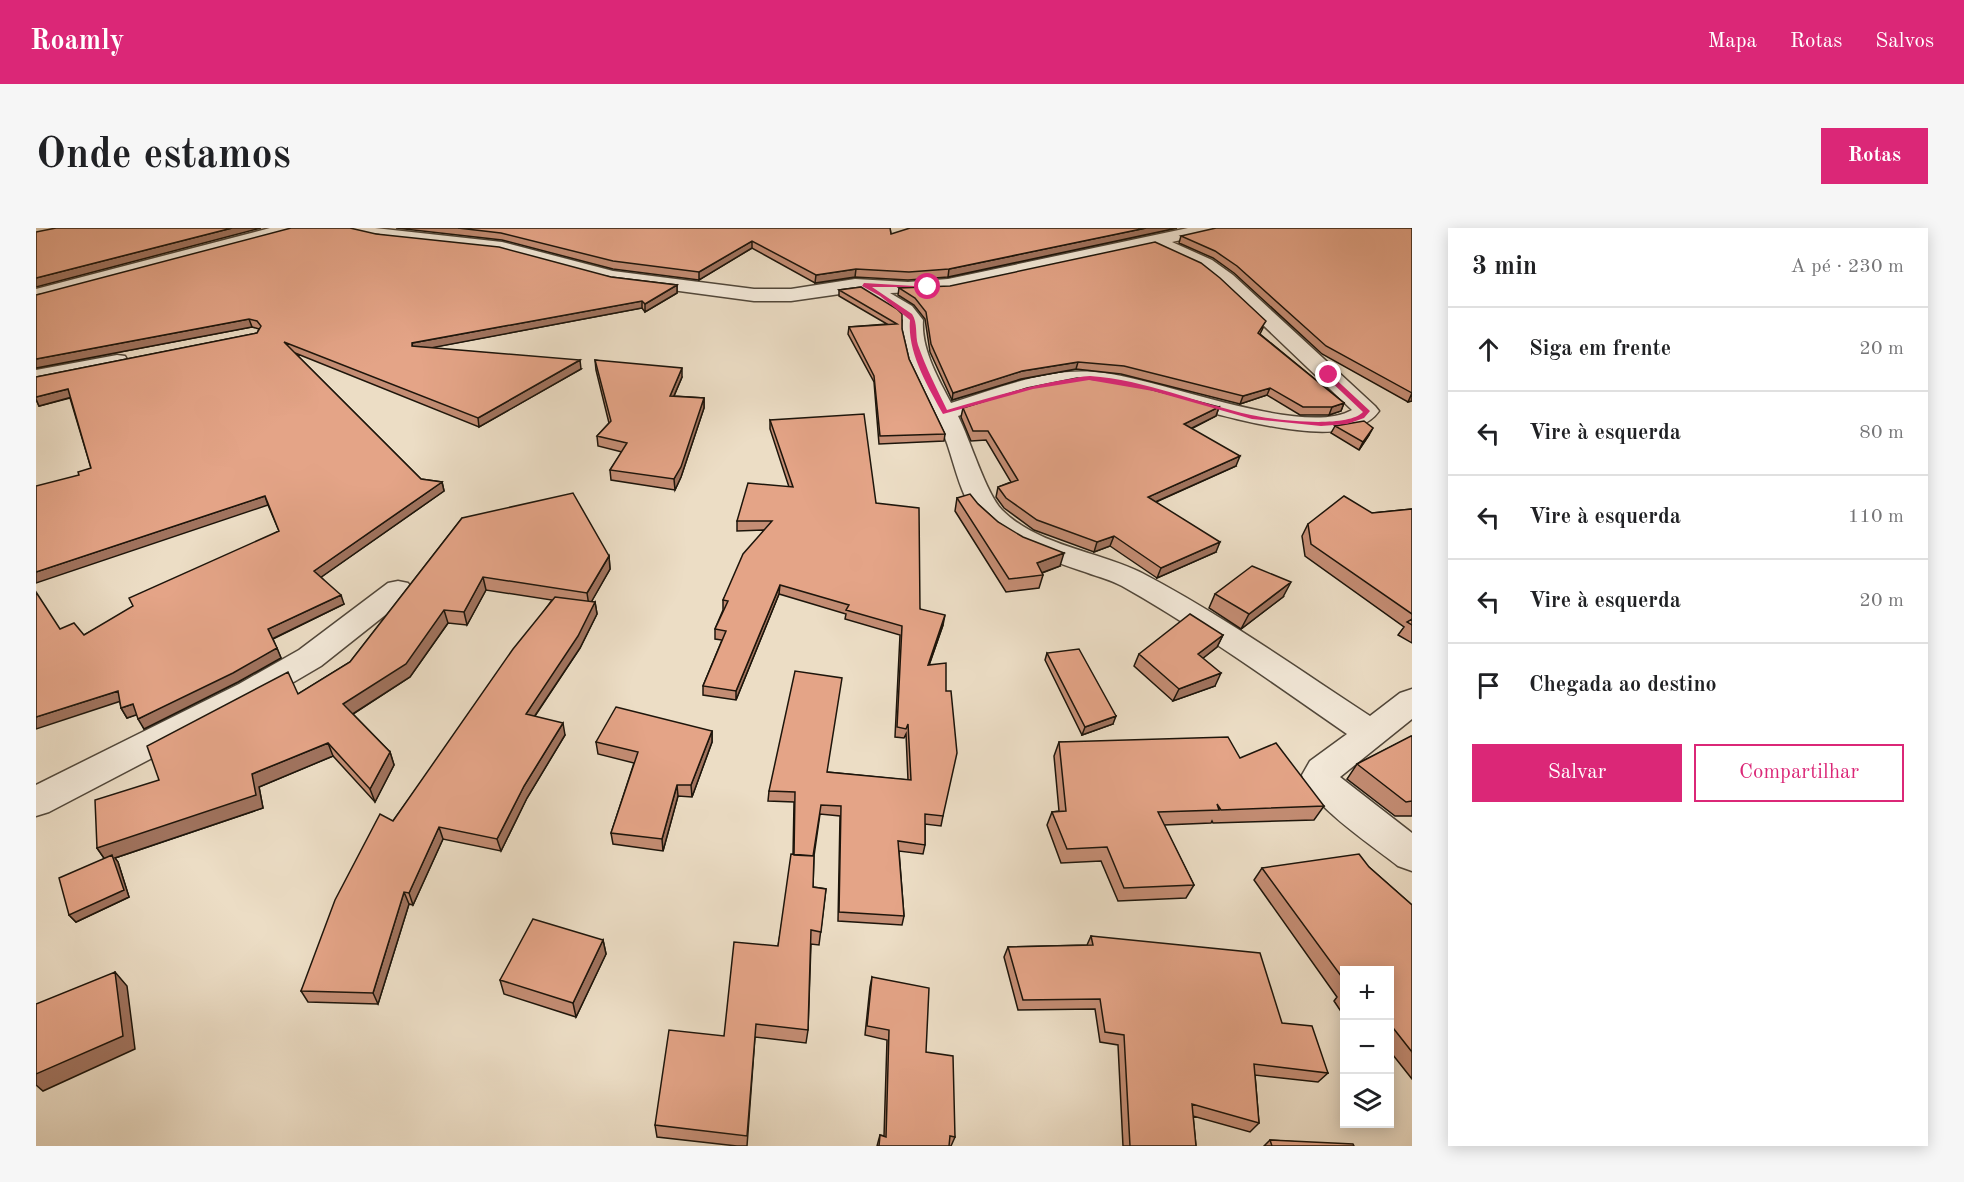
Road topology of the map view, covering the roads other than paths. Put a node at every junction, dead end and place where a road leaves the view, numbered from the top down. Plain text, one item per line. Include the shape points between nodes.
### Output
1 (290, 228) edge
2 (355, 228) edge
3 (1211, 228) edge
4 (1154, 240) junction
5 (864, 285) junction
6 (36, 295) edge
7 (138, 357) edge
8 (36, 377) edge
9 (945, 412) junction
10 (398, 590) dead end
11 (1412, 701) edge
12 (1371, 733) junction
13 (36, 802) edge
14 (1412, 855) edge

1 - 6 street
2 - 5 street via 378,234 486,244 612,276 754,294 791,295
3 - 4 street
4 - 5 street via 948,285
4 - 9 street via 1206,264 1226,279 1367,411 1347,422 1285,422 1226,411 1154,389 1089,378 1032,387
5 - 9 street via 910,315 919,357
7 - 8 street
9 - 12 street via 982,505 1009,530 1129,578 1191,613
10 - 13 street via 310,658
11 - 12 street
12 - 14 street via 1323,771 1322,782

